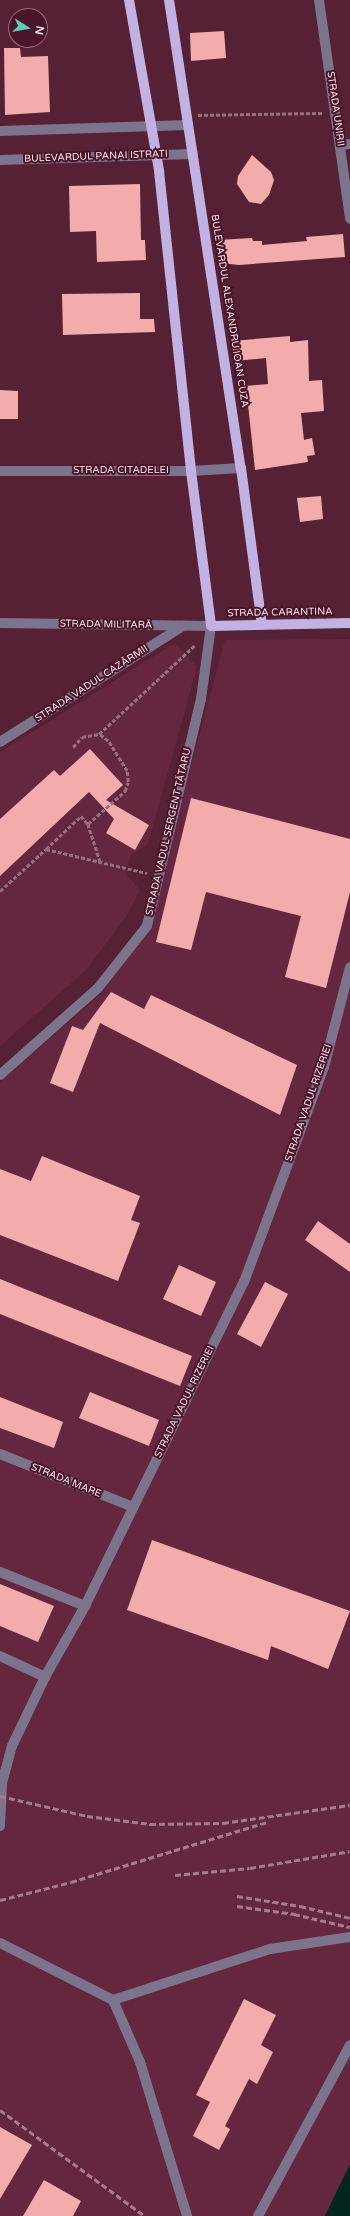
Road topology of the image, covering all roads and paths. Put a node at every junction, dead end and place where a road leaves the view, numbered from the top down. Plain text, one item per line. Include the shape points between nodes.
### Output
1 (129, 0) edge
2 (169, 0) edge
3 (319, 0) edge
4 (335, 113) junction
5 (187, 120) junction
6 (152, 127) junction
7 (0, 131) edge
8 (345, 144) edge
9 (193, 154) junction
10 (156, 156) junction
11 (0, 160) edge
12 (350, 219) edge
13 (241, 468) junction
14 (0, 471) edge
15 (191, 471) junction
16 (0, 623) edge
17 (350, 624) edge
18 (262, 625) junction
19 (183, 626) junction
20 (211, 626) junction
21 (196, 644) dead end
22 (99, 734) junction
23 (0, 742) edge
24 (73, 747) dead end
25 (88, 824) junction
26 (46, 849) junction
27 (100, 861) junction
28 (159, 876) junction
29 (0, 892) edge
30 (350, 967) edge
31 (0, 1075) edge
32 (0, 1454) edge
33 (133, 1507) junction
34 (0, 1572) edge
35 (85, 1606) junction
36 (0, 1656) edge
37 (45, 1676) junction
38 (0, 1826) edge
39 (350, 1937) edge
40 (0, 1943) edge
41 (113, 2000) junction
42 (350, 2045) edge
43 (187, 2216) edge
44 (258, 2216) edge

1 - 6 main road
2 - 5 main road, BULEVARDUL ALEXANDRU IOAN CUZA
3 - 4 street, STRADA UNIRII
4 - 5 path
4 - 8 street, STRADA UNIRII
5 - 6 street
5 - 9 main road, BULEVARDUL ALEXANDRU IOAN CUZA
6 - 7 street
6 - 10 main road
8 - 12 street, STRADA UNIRII
9 - 10 street, BULEVARDUL PANAI ISTRATI
9 - 13 main road, BULEVARDUL ALEXANDRU IOAN CUZA
10 - 11 street, BULEVARDUL PANAI ISTRATI
10 - 15 main road
13 - 15 street, STRADA CITADELEI
13 - 18 main road, BULEVARDUL ALEXANDRU IOAN CUZA
14 - 15 street, STRADA CITADELEI
15 - 20 main road
16 - 19 street, STRADA MILITARĂ
17 - 18 main road, STRADA CARANTINA
18 - 20 main road, STRADA CARANTINA
19 - 20 street, STRADA MILITARĂ
19 - 23 street, STRADA VADUL CAZĂRMII
20 - 28 street, STRADA VADUL SERGENT TĂTARU via 201,699
21 - 22 path
22 - 24 path via 82,737
22 - 25 path via 108,741 127,771 128,782 126,791
25 - 26 path via 81,816
25 - 27 path
26 - 27 path
26 - 29 path
27 - 28 path
28 - 31 street, STRADA VADUL SERGENT TĂTARU via 147,926 98,988
30 - 33 street, STRADA VADUL RIZERIEI via 324,1067 244,1282
32 - 33 street, STRADA MARE
33 - 35 street, STRADA VADUL RIZERIEI
34 - 35 street
35 - 37 street, STRADA VADUL RIZERIEI
36 - 37 street
37 - 38 street, STRADA VADUL RIZERIEI via 4,1766
39 - 41 street via 270,1949
40 - 41 street
41 - 43 street via 140,2062
42 - 44 street

